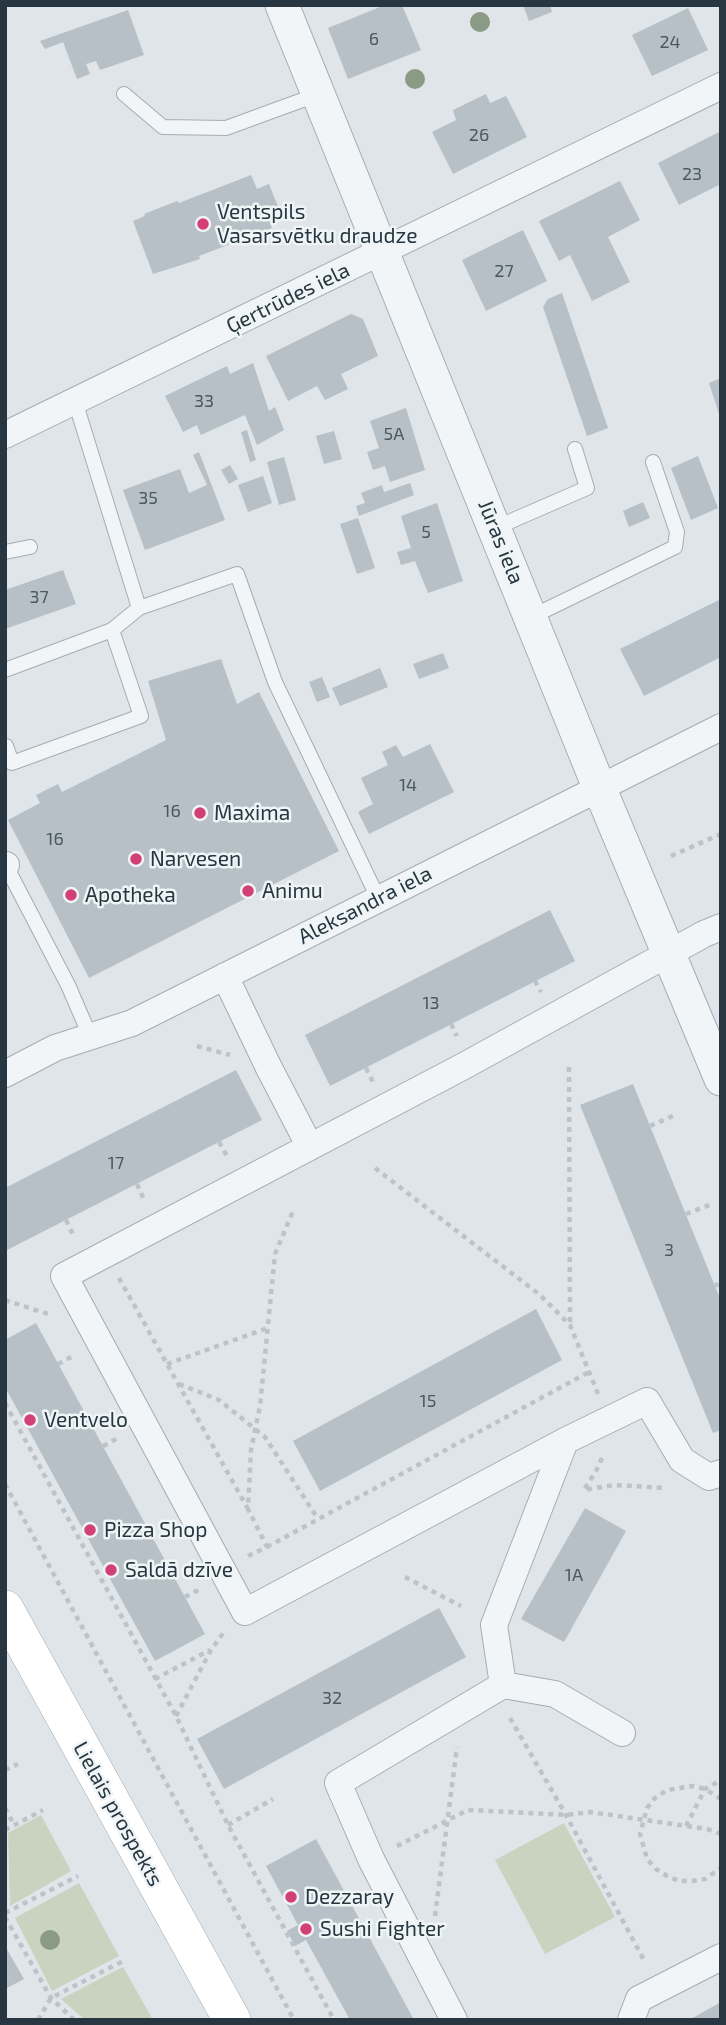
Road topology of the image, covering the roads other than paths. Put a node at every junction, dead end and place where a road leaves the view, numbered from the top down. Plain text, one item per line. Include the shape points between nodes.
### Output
1 (282, 5) edge
2 (721, 86) edge
3 (124, 94) dead end
4 (319, 94) junction
5 (383, 252) junction
6 (75, 401) junction
7 (5, 435) edge
8 (575, 449) dead end
9 (653, 462) dead end
10 (495, 528) junction
11 (30, 547) dead end
12 (5, 552) edge
13 (139, 608) junction
14 (531, 617) junction
15 (111, 630) junction
16 (5, 670) edge
17 (721, 727) edge
18 (6, 745) edge
19 (599, 787) junction
20 (5, 865) edge
21 (378, 898) junction
22 (721, 927) edge
23 (669, 953) junction
24 (225, 976) junction
25 (90, 1036) junction
26 (5, 1074) edge
27 (721, 1078) edge
28 (310, 1147) junction
29 (565, 1441) junction
30 (721, 1473) edge
31 (5, 1609) edge
32 (499, 1687) junction
33 (622, 1733) dead end
34 (721, 1957) edge
35 (232, 2020) edge
36 (454, 2020) edge
37 (631, 2020) edge

1 - 4 street, Jūras iela
2 - 5 street, Ģertrūdes iela
3 - 4 lane via 163,127 226,128
4 - 5 street, Jūras iela
5 - 6 street, Ģertrūdes iela
5 - 10 street, Jūras iela
6 - 7 street, Ģertrūdes iela
6 - 13 lane
8 - 10 lane via 587,488
9 - 14 lane via 677,532 675,547
10 - 14 street, Jūras iela
11 - 12 lane
13 - 15 lane
13 - 21 lane via 237,574 275,682
14 - 19 street, Jūras iela
15 - 16 lane
15 - 18 lane via 141,716 12,763
17 - 19 street, Aleksandra iela
19 - 21 street, Aleksandra iela
19 - 23 street, Jūras iela
20 - 25 lane
21 - 24 street, Aleksandra iela
22 - 23 street
23 - 27 street, Jūras iela
23 - 28 street
24 - 25 street, Aleksandra iela via 132,1023
24 - 28 street
25 - 26 street, Aleksandra iela
28 - 29 street via 64,1276 245,1612
29 - 30 street via 647,1401 682,1461 709,1477
29 - 32 street via 494,1625
31 - 35 main road, Lielais prospekts
32 - 33 street via 555,1695
32 - 36 street via 338,1783 371,1859
34 - 37 street via 639,1999

